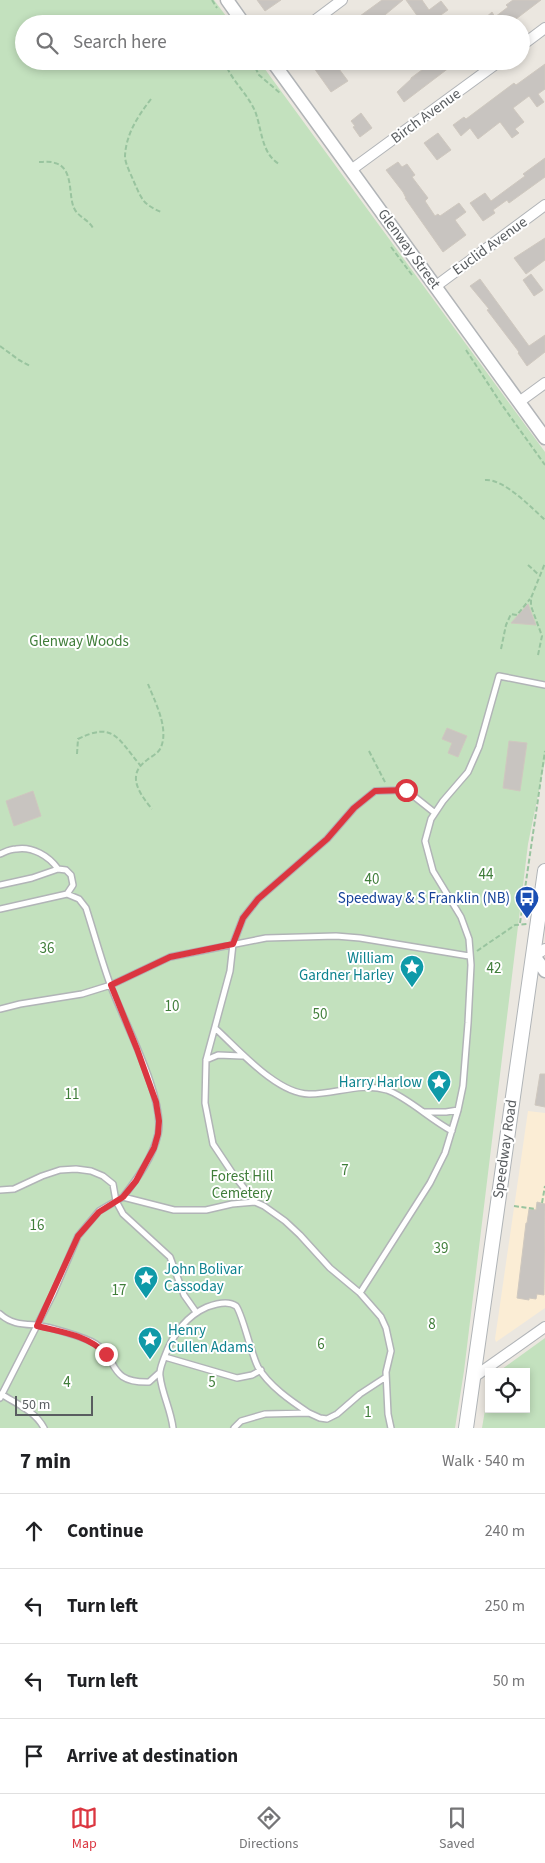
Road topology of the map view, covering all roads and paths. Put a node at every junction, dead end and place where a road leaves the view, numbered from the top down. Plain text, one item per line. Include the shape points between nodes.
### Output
1 (227, 0) edge
2 (342, 0) edge
3 (238, 15) edge
4 (322, 15) edge
5 (545, 28) edge
6 (530, 39) edge
7 (227, 70) edge
8 (256, 70) edge
9 (279, 70) edge
10 (488, 70) edge
11 (280, 93) dead end
12 (151, 99) dead end
13 (39, 162) dead end
14 (279, 164) dead end
15 (351, 170) junction
16 (545, 205) edge
17 (161, 212) dead end
18 (93, 228) dead end
19 (389, 242) dead end
20 (413, 276) dead end
21 (436, 286) junction
22 (462, 343) dead end
23 (0, 346) edge
24 (30, 366) dead end
25 (545, 383) edge
26 (519, 402) junction
27 (545, 438) edge
28 (545, 465) edge
29 (485, 480) dead end
30 (545, 520) edge
31 (545, 563) edge
32 (528, 565) dead end
33 (540, 576) junction
34 (531, 598) junction
35 (502, 649) dead end
36 (538, 656) dead end
37 (148, 684) dead end
38 (545, 685) edge
39 (369, 751) dead end
40 (545, 751) edge
41 (77, 754) dead end
42 (140, 765) junction
43 (388, 790) junction
44 (152, 809) dead end
45 (435, 812) junction
46 (0, 854) edge
47 (58, 869) junction
48 (545, 871) edge
49 (0, 885) edge
50 (67, 894) junction
51 (0, 909) edge
52 (520, 923) junction
53 (527, 924) dead end
54 (233, 944) junction
55 (540, 953) edge
56 (469, 956) junction
57 (545, 971) edge
58 (111, 985) junction
59 (0, 1009) edge
60 (215, 1028) junction
61 (242, 1056) junction
62 (206, 1060) junction
63 (458, 1110) junction
64 (422, 1112) junction
65 (452, 1131) junction
66 (545, 1186) edge
67 (0, 1190) edge
68 (123, 1197) junction
69 (116, 1201) junction
70 (255, 1202) junction
71 (542, 1203) dead end
72 (514, 1206) dead end
73 (536, 1209) dead end
74 (360, 1293) junction
75 (196, 1312) junction
76 (0, 1314) edge
77 (37, 1326) junction
78 (545, 1327) edge
79 (165, 1358) junction
80 (261, 1370) junction
81 (159, 1373) junction
82 (386, 1377) junction
83 (474, 1377) junction
84 (1, 1396) edge
85 (309, 1413) junction
86 (44, 1428) edge
87 (172, 1428) edge
88 (234, 1428) edge
89 (391, 1428) edge
90 (466, 1428) edge

1 - 3 street
2 - 4 street
5 - 6 street
7 - 14 path via 255,111 268,155
8 - 11 path
9 - 15 street, Glenway Street
10 - 15 street, Birch Avenue
12 - 17 path via 130,133 125,157 141,200
13 - 18 path via 54,162 65,170 74,210
15 - 21 street, Glenway Street
16 - 21 street, Euclid Avenue
19 - 20 path
21 - 26 street, Glenway Street
22 - 28 path
23 - 24 path
25 - 26 street
26 - 27 street, Glenway Street
29 - 30 path via 496,482 515,494
31 - 33 path
32 - 33 path
33 - 34 path
34 - 35 path via 517,614 510,614
34 - 36 path via 542,636
37 - 42 path via 162,721 162,743 159,750
38 - 45 lane via 499,676 468,772
39 - 43 path
40 - 52 path
41 - 42 path via 78,739 89,732 104,730 118,738
42 - 44 path via 135,777
43 - 45 lane via 406,790
43 - 54 lane via 375,791 354,808 327,839 258,899 243,918
45 - 56 lane via 425,841 433,871 469,939
46 - 47 lane via 17,848 30,850 52,860
47 - 49 lane
47 - 50 lane via 71,875 73,884
48 - 55 main road, Speedway Road
50 - 51 lane
50 - 58 lane via 79,899 86,908
52 - 53 path
52 - 56 path
54 - 56 lane via 266,938 336,936
54 - 58 lane via 170,957
54 - 60 lane via 230,971
55 - 57 street
55 - 83 main road, Speedway Road via 527,997
56 - 63 lane via 468,1023
58 - 59 lane via 82,994
58 - 68 lane via 150,1084 159,1121 154,1148
60 - 61 lane
60 - 62 lane
61 - 62 lane via 218,1055
61 - 64 lane via 288,1090 297,1093 312,1094 354,1087 387,1090
62 - 70 lane via 205,1103 214,1144
63 - 64 lane
63 - 65 lane
64 - 65 lane
65 - 74 lane via 430,1184
66 - 71 path
67 - 69 lane via 14,1189 60,1170 76,1169 104,1176 113,1184
68 - 69 lane
68 - 70 lane via 174,1210 206,1210
69 - 75 lane via 123,1214 170,1257 184,1295
69 - 77 lane via 99,1212 78,1236
70 - 74 lane via 284,1221
72 - 73 path
74 - 82 lane via 386,1328 391,1351
75 - 79 lane via 174,1335
75 - 80 lane via 217,1303 235,1305
76 - 77 lane via 14,1323
77 - 81 lane via 96,1344 116,1371 128,1380 149,1382
77 - 84 lane
78 - 83 street
79 - 80 lane via 237,1378
79 - 81 lane
80 - 85 lane via 288,1399
81 - 87 lane
82 - 85 lane via 332,1417 320,1418
82 - 89 lane
83 - 90 main road, Speedway Road
84 - 86 lane via 30,1411
85 - 88 lane via 265,1414 241,1421

